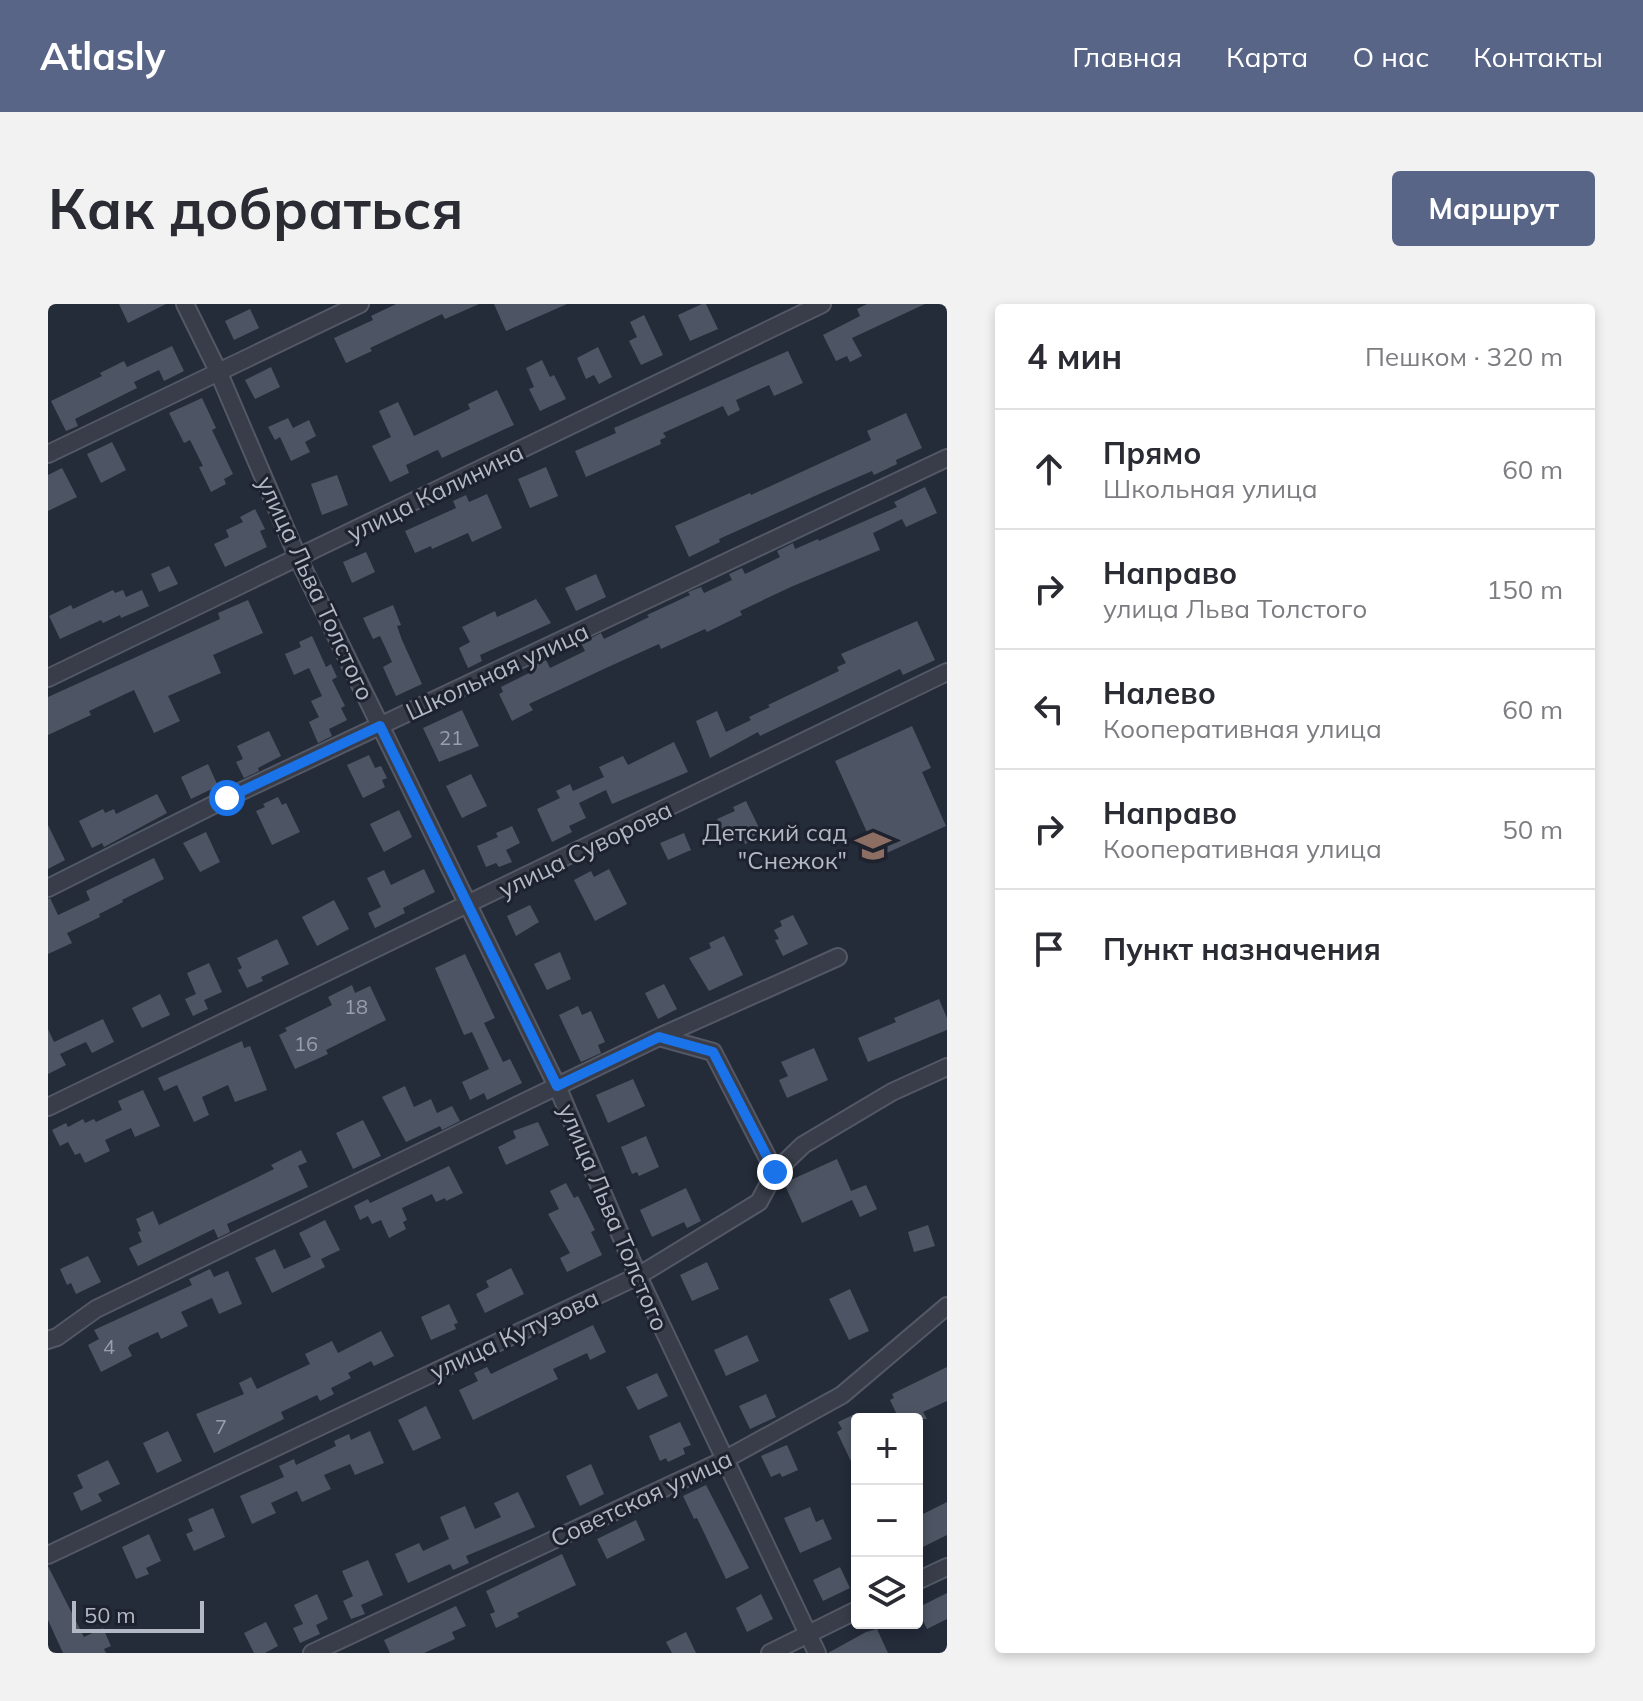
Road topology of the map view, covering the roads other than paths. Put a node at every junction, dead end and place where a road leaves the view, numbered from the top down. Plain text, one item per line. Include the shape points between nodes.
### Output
1 (185, 304) edge
2 (360, 304) edge
3 (822, 304) edge
4 (218, 371) junction
5 (48, 454) edge
6 (947, 458) edge
7 (298, 558) junction
8 (947, 672) edge
9 (48, 678) edge
10 (380, 726) junction
11 (48, 888) edge
12 (469, 906) junction
13 (838, 957) dead end
14 (659, 1037) junction
15 (947, 1067) edge
16 (557, 1086) junction
17 (48, 1107) edge
18 (775, 1172) junction
19 (638, 1276) junction
20 (947, 1306) edge
21 (48, 1340) edge
22 (724, 1460) junction
23 (48, 1555) edge
24 (947, 1567) edge
25 (923, 1578) edge
26 (851, 1613) edge
27 (808, 1634) junction
28 (312, 1653) edge
29 (770, 1653) edge
30 (817, 1653) edge

1 - 4 street, улица Льва Толстого
2 - 4 street
3 - 7 street, улица Калинина
4 - 5 street
4 - 7 street, улица Льва Толстого
6 - 10 street, Школьная улица
7 - 9 street, улица Калинина
7 - 10 street, улица Льва Толстого
8 - 12 street, улица Суворова
10 - 11 street, Школьная улица
10 - 12 street, улица Льва Толстого
12 - 16 street, улица Льва Толстого
12 - 17 street, улица Суворова
13 - 14 street
14 - 16 street
14 - 18 street via 713,1052
15 - 18 street, улица Кутузова via 892,1092 803,1145
16 - 19 street, улица Льва Толстого
16 - 21 street via 96,1309
18 - 19 street, улица Кутузова via 759,1202
19 - 22 street, улица Льва Толстого
19 - 23 street, улица Кутузова
20 - 22 street, Советская улица via 842,1395
22 - 27 street, улица Льва Толстого
22 - 28 street, Советская улица
24 - 25 street
26 - 27 street
27 - 29 street
27 - 30 street, улица Льва Толстого

